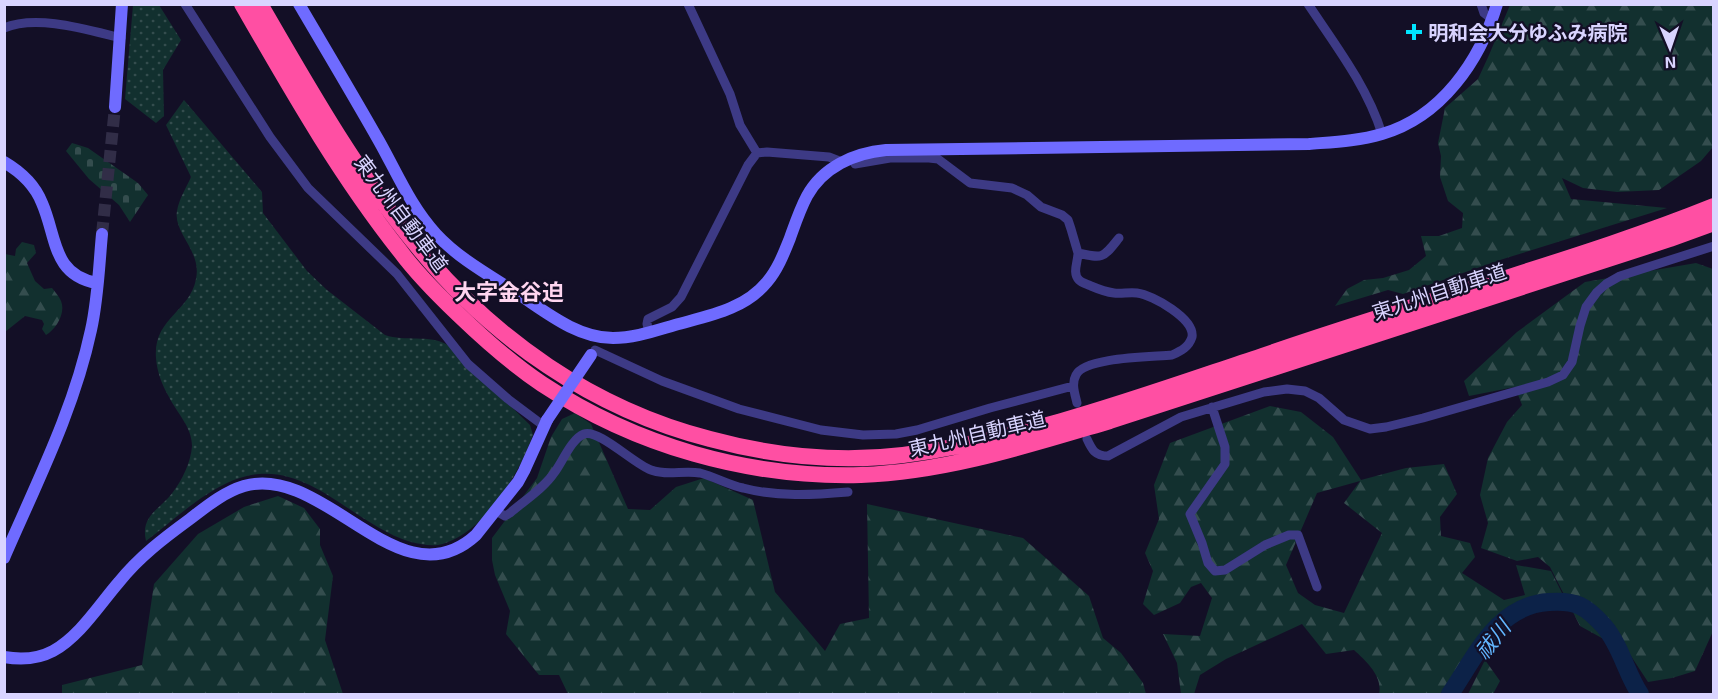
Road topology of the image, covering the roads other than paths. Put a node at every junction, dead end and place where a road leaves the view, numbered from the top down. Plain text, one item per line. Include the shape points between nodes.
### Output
1 (122, 4) edge
2 (185, 4) edge
3 (242, 4) edge
4 (260, 4) edge
5 (298, 4) edge
6 (688, 4) edge
7 (1308, 4) edge
8 (1481, 4) edge
9 (1497, 4) edge
10 (1492, 20) junction
11 (4, 28) edge
12 (121, 38) junction
13 (115, 107) tunnel mouth
14 (1382, 134) junction
15 (757, 153) junction
16 (846, 159) junction
17 (4, 162) edge
18 (1713, 206) edge
19 (1713, 223) edge
20 (102, 234) tunnel mouth
21 (1119, 238) dead end
22 (1713, 246) edge
23 (1078, 253) junction
24 (97, 283) junction
25 (649, 332) junction
26 (602, 338) junction
27 (593, 352) junction
28 (1073, 386) junction
29 (1077, 403) dead end
30 (1212, 407) junction
31 (546, 423) junction
32 (1087, 439) dead end
33 (848, 492) dead end
34 (496, 511) junction
35 (4, 558) edge
36 (1317, 587) dead end
37 (4, 657) edge

1 - 12 street
2 - 31 street via 270,137 308,188 397,274 468,364 508,399
3 - 19 highway, 東九州自動車道 via 356,193 401,253 485,340 542,383 594,415 686,452 771,471 862,475 904,471 964,462 1041,442
4 - 18 highway, 東九州自動車道 via 316,101 378,194 417,246 494,325 537,360 617,407 679,431 744,448 848,459 902,455 1036,429 1584,253
5 - 26 street via 414,205 437,235 468,261 551,315 579,331
6 - 15 street
7 - 14 street via 1371,102
8 - 10 street
9 - 10 street
10 - 14 street via 1471,63 1451,89 1419,117
11 - 12 street via 22,23 59,24
12 - 13 street
14 - 16 street via 1309,144 886,150
15 - 16 street
15 - 25 street via 681,297 672,307 648,319
16 - 23 street via 855,164 890,158 938,159 970,183 1012,188 1068,220
16 - 25 street via 811,190 779,263 758,291 732,308
17 - 24 street via 38,194 65,265 82,279
20 - 24 street
21 - 23 street via 1099,257
22 - 30 street via 1606,284 1586,307 1572,362 1563,375 1548,382 1370,429 1344,420 1305,391 1264,392
23 - 28 street via 1075,270 1080,282 1107,292 1148,296 1186,320 1192,332 1190,342 1172,355 1087,365 1078,371
24 - 35 street via 93,323 76,385
25 - 26 street
26 - 27 street
27 - 28 street via 739,410 822,430 862,435 917,430
27 - 31 street, bridge
28 - 29 street
30 - 32 street via 1181,417 1108,456 1097,455
30 - 36 street via 1225,447 1226,464 1190,514 1208,563 1215,571 1225,570 1265,545 1298,535
31 - 34 street via 524,471
33 - 34 street via 815,495 757,491 698,473 654,472 591,433 576,440 552,476 510,513 505,516
34 - 37 street via 470,542 444,555 431,555 393,545 320,502 286,487 265,483 243,487 218,499 143,556 62,645 41,656

